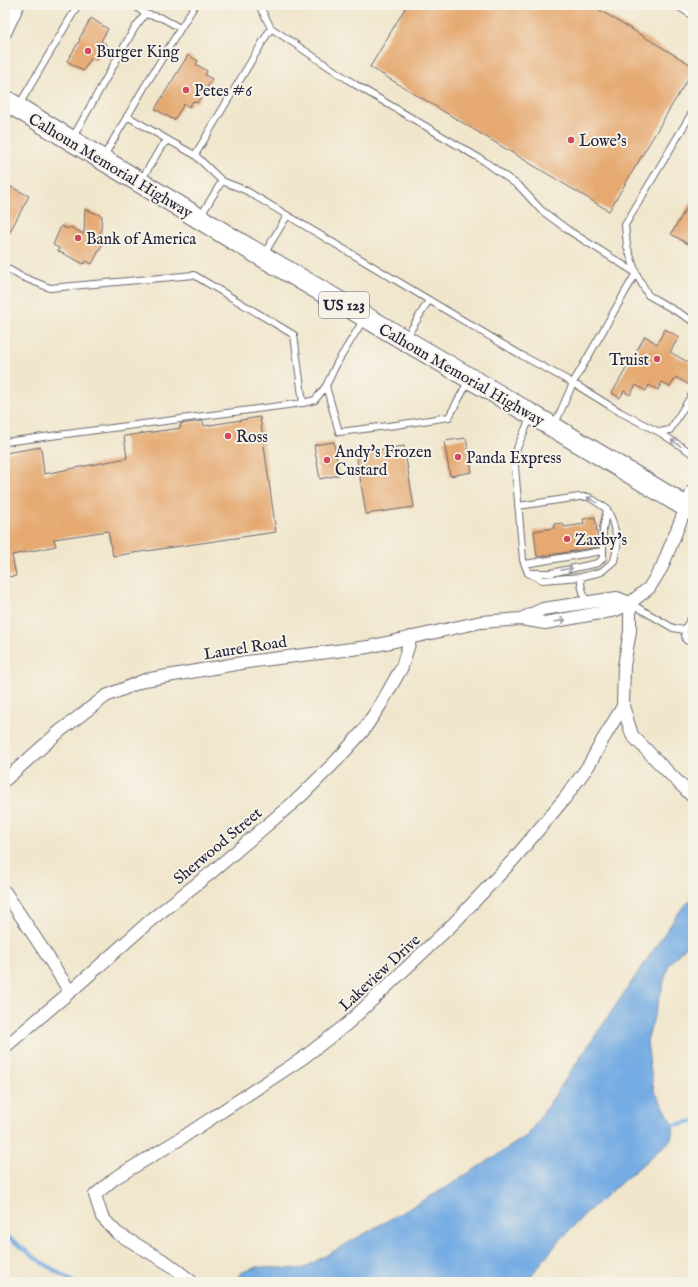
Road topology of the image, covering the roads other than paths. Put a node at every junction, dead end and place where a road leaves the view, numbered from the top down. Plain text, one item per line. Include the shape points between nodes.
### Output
1 (18, 5) edge
2 (78, 5) edge
3 (134, 5) edge
4 (195, 5) edge
5 (259, 5) edge
6 (676, 5) edge
7 (145, 14) junction
8 (693, 16) edge
9 (180, 28) junction
10 (271, 28) junction
11 (5, 33) edge
12 (11, 104) edge
13 (693, 111) edge
14 (127, 116) junction
15 (71, 140) junction
16 (168, 140) junction
17 (195, 155) junction
18 (102, 160) junction
19 (222, 181) junction
20 (140, 182) junction
21 (287, 216) junction
22 (199, 218) junction
23 (262, 257) junction
24 (5, 267) edge
25 (636, 272) junction
26 (430, 300) junction
27 (365, 317) junction
28 (693, 321) edge
29 (405, 340) junction
30 (469, 378) junction
31 (573, 383) junction
32 (326, 386) junction
33 (693, 393) edge
34 (303, 403) junction
35 (532, 415) junction
36 (553, 427) junction
37 (659, 432) junction
38 (5, 442) edge
39 (693, 454) edge
40 (690, 503) edge
41 (518, 506) junction
42 (607, 509) junction
43 (602, 551) junction
44 (525, 564) junction
45 (528, 573) junction
46 (581, 577) junction
47 (630, 603) junction
48 (586, 604) junction
49 (693, 615) edge
50 (521, 619) junction
51 (684, 630) junction
52 (411, 637) junction
53 (693, 643) edge
54 (623, 706) junction
55 (5, 780) edge
56 (693, 797) edge
57 (5, 892) edge
58 (70, 992) junction
59 (5, 1047) edge
60 (192, 1282) edge

1 - 11 street
2 - 12 lane
3 - 7 lane
4 - 9 lane
5 - 10 lane
6 - 8 lane
7 - 9 lane via 162,18
7 - 15 lane
9 - 14 lane
10 - 17 lane
10 - 25 lane via 356,85 484,161 520,187 541,210
12 - 15 highway, Calhoun Memorial Highway / US 123
13 - 25 lane via 625,226 627,246
14 - 16 lane
14 - 18 lane
15 - 18 highway, Calhoun Memorial Highway / US 123
16 - 17 lane
16 - 20 lane
17 - 19 lane
18 - 20 highway, Calhoun Memorial Highway / US 123
19 - 21 lane via 245,190
19 - 22 lane
20 - 22 highway, Calhoun Memorial Highway / US 123
21 - 23 lane
21 - 26 lane
22 - 23 highway, Calhoun Memorial Highway / US 123
23 - 27 highway, Calhoun Memorial Highway / US 123
24 - 34 lane via 50,288 194,274 294,335
25 - 28 lane via 648,295
25 - 31 lane
26 - 29 lane
26 - 31 lane
27 - 29 highway, Calhoun Memorial Highway / US 123
27 - 32 lane via 337,362
29 - 30 highway, Calhoun Memorial Highway / US 123
30 - 32 lane via 449,417 339,432
30 - 35 highway, Calhoun Memorial Highway / US 123
31 - 36 lane
31 - 37 lane
32 - 34 lane via 315,400
33 - 37 lane via 670,430
34 - 38 lane
35 - 36 highway, Calhoun Memorial Highway / US 123
35 - 41 lane via 514,454
36 - 40 highway, Calhoun Memorial Highway / US 123
39 -> 37 lane
40 - 47 street via 662,567 649,588
42 -> 41 lane via 589,497
41 - 44 lane
42 - 43 lane
42 - 46 lane via 618,542 614,561 601,572
43 - 44 lane
45 -> 43 lane via 550,572 598,563 603,558
44 - 45 lane
45 - 46 lane via 542,580
46 - 48 lane
47 - 48 street, Laurel Road via 617,598
50 -> 47 street, Laurel Road via 545,624 616,610
47 - 51 lane via 673,628
47 - 54 street
48 - 50 street, Laurel Road via 543,609
49 - 51 lane
50 - 52 street, Laurel Road via 481,622
51 - 53 lane via 686,640
52 - 55 street, Laurel Road via 368,646 247,662 145,680 106,696 60,731
52 - 58 street, Sherwood Street via 402,667 381,704 363,731 337,760 301,796 152,919
54 - 56 street via 632,735
54 - 60 street, Lakeview Drive via 589,765 514,859 455,922 347,1024 303,1058 180,1139 115,1178 95,1195 102,1217 117,1234 169,1264
57 - 58 street
58 - 59 street, Sherwood Street

